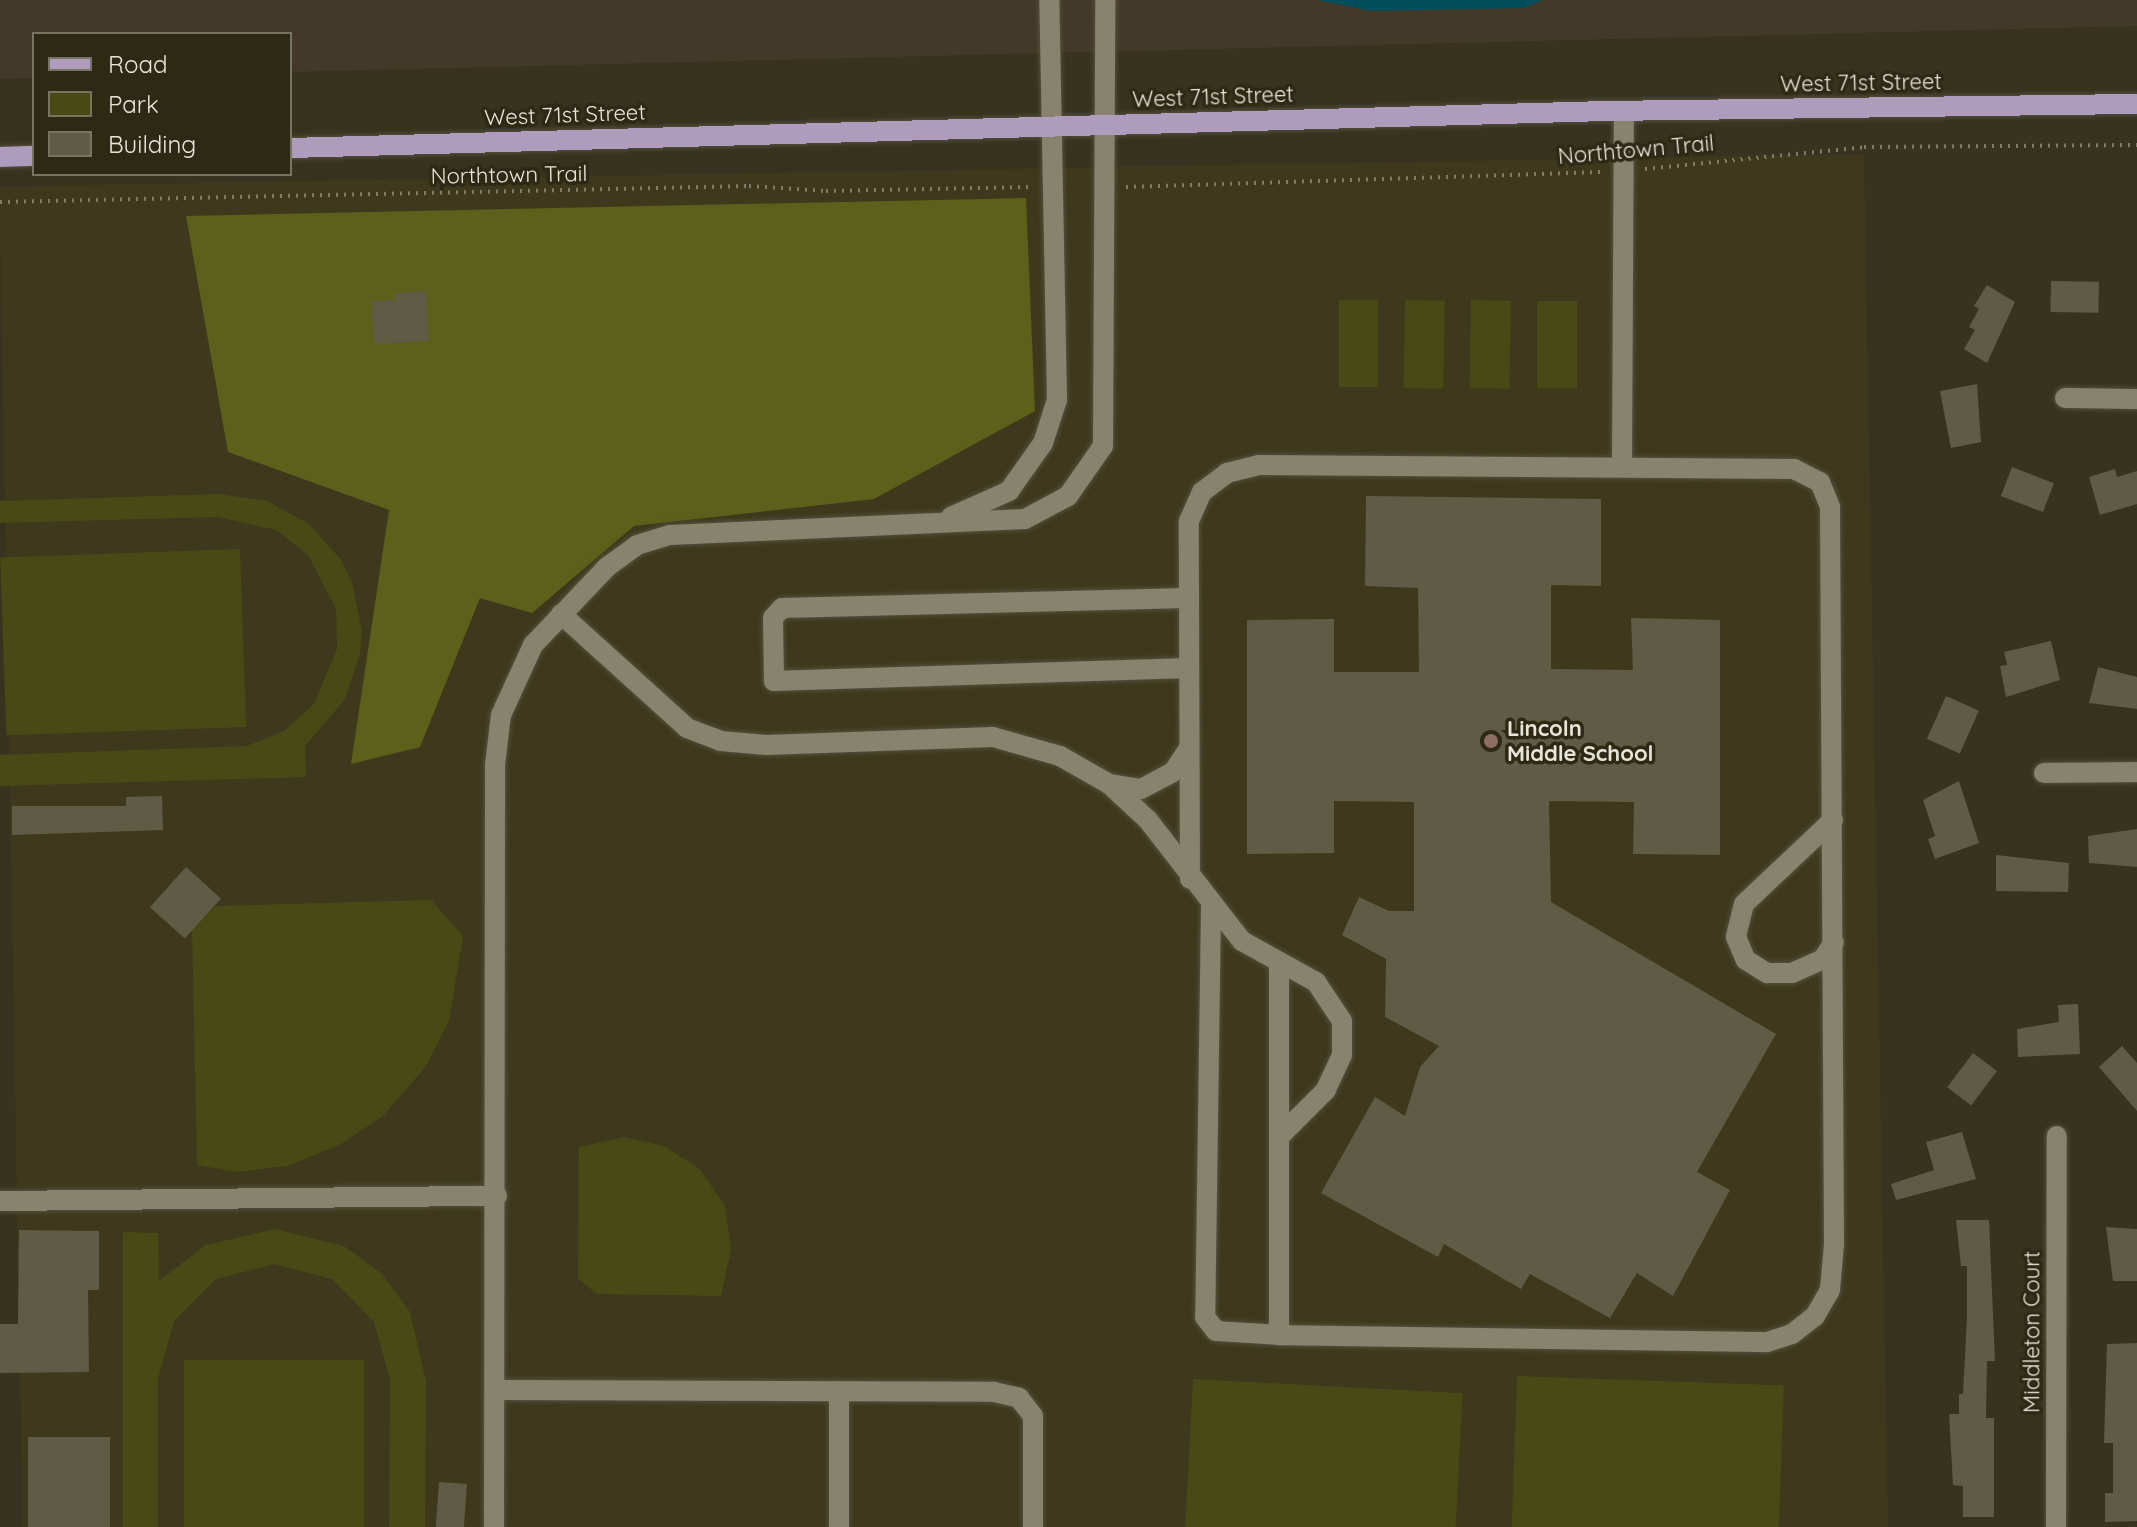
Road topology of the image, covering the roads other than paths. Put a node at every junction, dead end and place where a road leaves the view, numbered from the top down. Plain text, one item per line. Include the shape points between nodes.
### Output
1 (1049, 0) edge
2 (1105, 0) edge
3 (2137, 104) edge
4 (1624, 111) junction
5 (1104, 124) junction
6 (1052, 126) junction
7 (292, 148) edge
8 (32, 156) edge
9 (0, 157) edge
10 (2065, 398) dead end
11 (2137, 399) edge
12 (1622, 467) junction
13 (896, 526) junction
14 (1188, 598) junction
15 (561, 614) junction
16 (1188, 668) junction
17 (1189, 748) junction
18 (2137, 772) edge
19 (2044, 773) dead end
20 (1109, 784) junction
21 (1833, 820) junction
22 (1190, 879) junction
23 (1211, 906) junction
24 (1834, 942) junction
25 (1279, 963) junction
26 (1792, 973) junction
27 (1834, 996) junction
28 (2057, 1136) dead end
29 (1279, 1137) junction
30 (497, 1196) junction
31 (0, 1201) edge
32 (1279, 1335) junction
33 (495, 1390) junction
34 (839, 1391) junction
35 (494, 1527) edge
36 (839, 1527) edge
37 (1033, 1527) edge
38 (2056, 1527) edge

1 - 6 street
2 - 5 street
3 - 4 main road, West 71st Street
4 - 5 main road, West 71st Street
4 - 12 street
5 - 6 main road, West 71st Street
5 - 13 street via 1103,446 1068,496 1025,519
6 - 7 main road, West 71st Street
6 - 13 street via 1057,400 1043,443 1009,491 967,514
8 - 9 main road
10 - 11 street
12 - 14 street via 1259,465 1227,473 1202,492 1189,521
12 - 21 street via 1794,469 1820,482 1830,507
13 - 15 street via 670,535 637,545
14 - 16 street
14 - 16 street via 782,608 773,618 774,681
15 - 20 street via 687,728 721,741 766,745 993,737 1060,756
15 - 30 street via 533,645 499,727
16 - 17 street
17 - 20 street via 1173,772 1141,789
17 - 22 street
18 - 19 street
20 - 22 street via 1148,820
21 - 24 street
21 - 26 street via 1744,904 1736,937 1746,960 1767,973
22 - 23 street
23 - 25 street via 1242,941
23 - 32 street via 1205,1317 1216,1331
24 - 26 street via 1823,959
24 - 27 street
25 - 29 street
25 - 29 street via 1316,982 1342,1021 1342,1055 1326,1090
26 - 27 street via 1817,979
27 - 32 street via 1830,1290 1815,1316 1792,1334 1767,1342
28 - 38 street, Middleton Court
29 - 32 street
30 - 31 street
30 - 33 street
33 - 34 street
33 - 35 street
34 - 36 street
34 - 37 street via 994,1392 1019,1398 1033,1416

